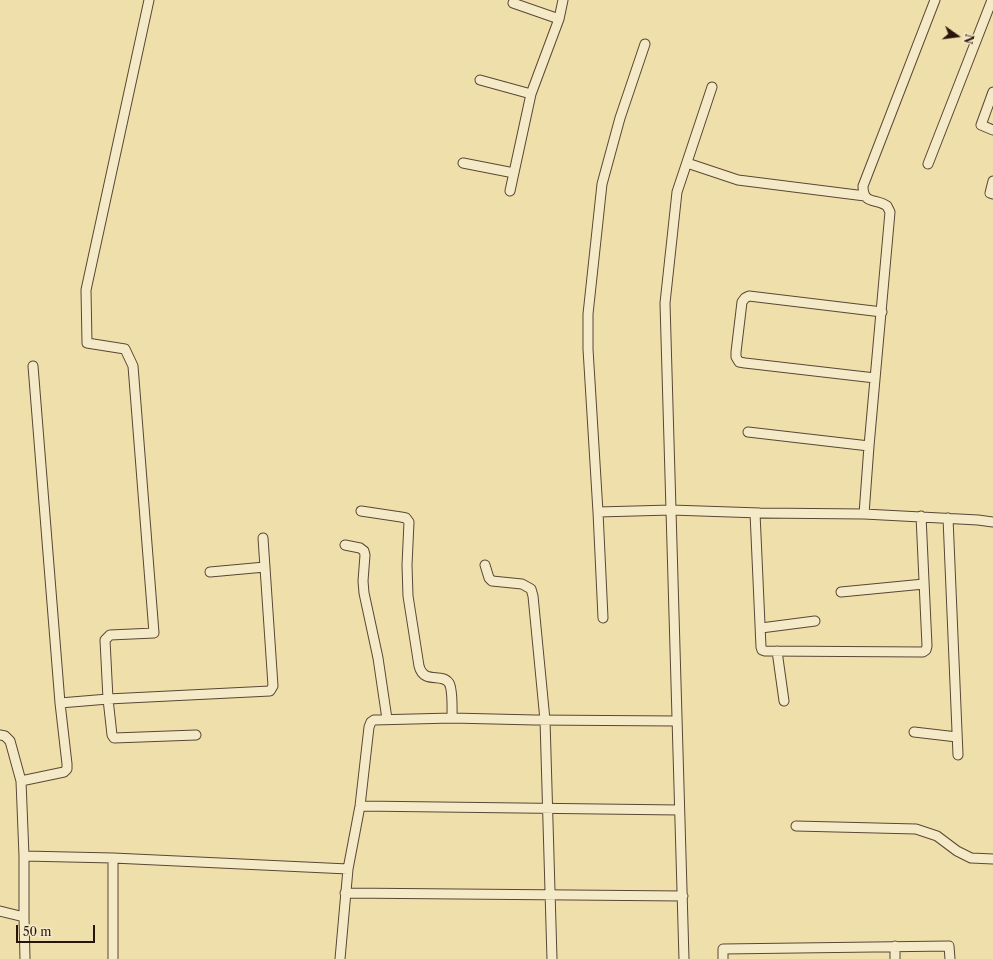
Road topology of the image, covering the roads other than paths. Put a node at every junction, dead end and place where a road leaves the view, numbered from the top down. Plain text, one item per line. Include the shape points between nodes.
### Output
1 (149, 0) edge
2 (563, 0) edge
3 (935, 0) edge
4 (992, 0) edge
5 (513, 3) dead end
6 (559, 18) junction
7 (645, 44) dead end
8 (480, 80) dead end
9 (712, 87) dead end
10 (993, 92) edge
11 (531, 94) junction
12 (993, 130) edge
13 (463, 163) dead end
14 (687, 163) junction
15 (928, 164) dead end
16 (514, 173) junction
17 (993, 182) edge
18 (510, 191) dead end
19 (993, 194) edge
20 (865, 196) junction
21 (882, 312) junction
22 (33, 366) dead end
23 (875, 378) junction
24 (748, 432) dead end
25 (869, 446) junction
26 (671, 510) junction
27 (362, 511) dead end
28 (598, 512) junction
29 (755, 513) junction
30 (864, 514) junction
31 (921, 516) junction
32 (948, 518) junction
33 (993, 522) edge
34 (263, 538) dead end
35 (345, 545) dead end
36 (485, 565) dead end
37 (265, 567) junction
38 (210, 572) dead end
39 (924, 584) junction
40 (841, 592) dead end
41 (603, 618) dead end
42 (815, 621) dead end
43 (760, 628) junction
44 (777, 651) junction
45 (108, 699) junction
46 (784, 701) dead end
47 (60, 703) junction
48 (452, 718) junction
49 (387, 719) junction
50 (544, 720) junction
51 (676, 720) junction
52 (914, 732) dead end
53 (0, 735) edge
54 (196, 735) dead end
55 (957, 737) junction
56 (958, 755) dead end
57 (21, 781) junction
58 (360, 806) junction
59 (547, 809) junction
60 (679, 810) junction
61 (796, 826) dead end
62 (24, 856) junction
63 (113, 858) junction
64 (993, 859) edge
65 (348, 869) junction
66 (346, 893) junction
67 (551, 895) junction
68 (682, 896) junction
69 (0, 911) edge
70 (24, 916) junction
71 (895, 946) junction
72 (25, 959) edge
73 (113, 959) edge
74 (340, 959) edge
75 (552, 959) edge
76 (684, 959) edge
77 (723, 959) edge
78 (895, 959) edge
79 (950, 959) edge

1 - 45 street via 86,290 87,344 125,349 133,366 154,633 110,635 105,640
2 - 6 street
3 - 20 street via 863,186
4 - 15 street
5 - 6 street
6 - 11 street
7 - 28 street via 620,118 602,184 588,314
8 - 11 street
9 - 14 street
10 - 12 street via 981,125
11 - 16 street
13 - 16 street
14 - 20 street via 738,180
14 - 26 street via 677,192 665,303
16 - 18 street
17 - 19 street via 990,193
20 - 21 street via 886,206 890,212
21 - 23 street
21 - 23 street via 749,296 742,302 736,352 739,362
22 - 47 street
23 - 25 street
24 - 25 street
25 - 30 street
26 - 28 street
26 - 29 street
26 - 51 street
27 - 48 street via 406,518 409,522 408,596 418,666 424,676 449,682
28 - 41 street
29 - 30 street
29 - 43 street
30 - 31 street
31 - 32 street
31 - 39 street
32 - 33 street
32 - 55 street
34 - 37 street
35 - 49 street via 360,548 365,555 364,593 378,658
36 - 50 street via 492,581 522,584 531,589
37 - 38 street
37 - 45 street via 273,686 270,691
39 - 40 street
39 - 44 street via 927,646 923,652
42 - 43 street
43 - 44 street via 762,650
44 - 46 street
45 - 47 street
45 - 54 street via 114,738
47 - 57 street via 67,768 64,772
48 - 49 street
48 - 50 street
49 - 58 street via 374,720 369,727
50 - 51 street
50 - 59 street
51 - 60 street
52 - 55 street
53 - 57 street via 10,741
55 - 56 street
57 - 62 street
58 - 59 street
58 - 65 street
59 - 60 street
59 - 67 street
60 - 68 street
61 - 64 street via 916,829 937,836 971,858
62 - 63 street
62 - 70 street
63 - 65 street
63 - 73 street
65 - 66 street
66 - 67 street
66 - 74 street
67 - 68 street
67 - 75 street
68 - 76 street
69 - 70 street
70 - 72 street
71 - 77 street via 723,949
71 - 78 street
71 - 79 street via 949,946

